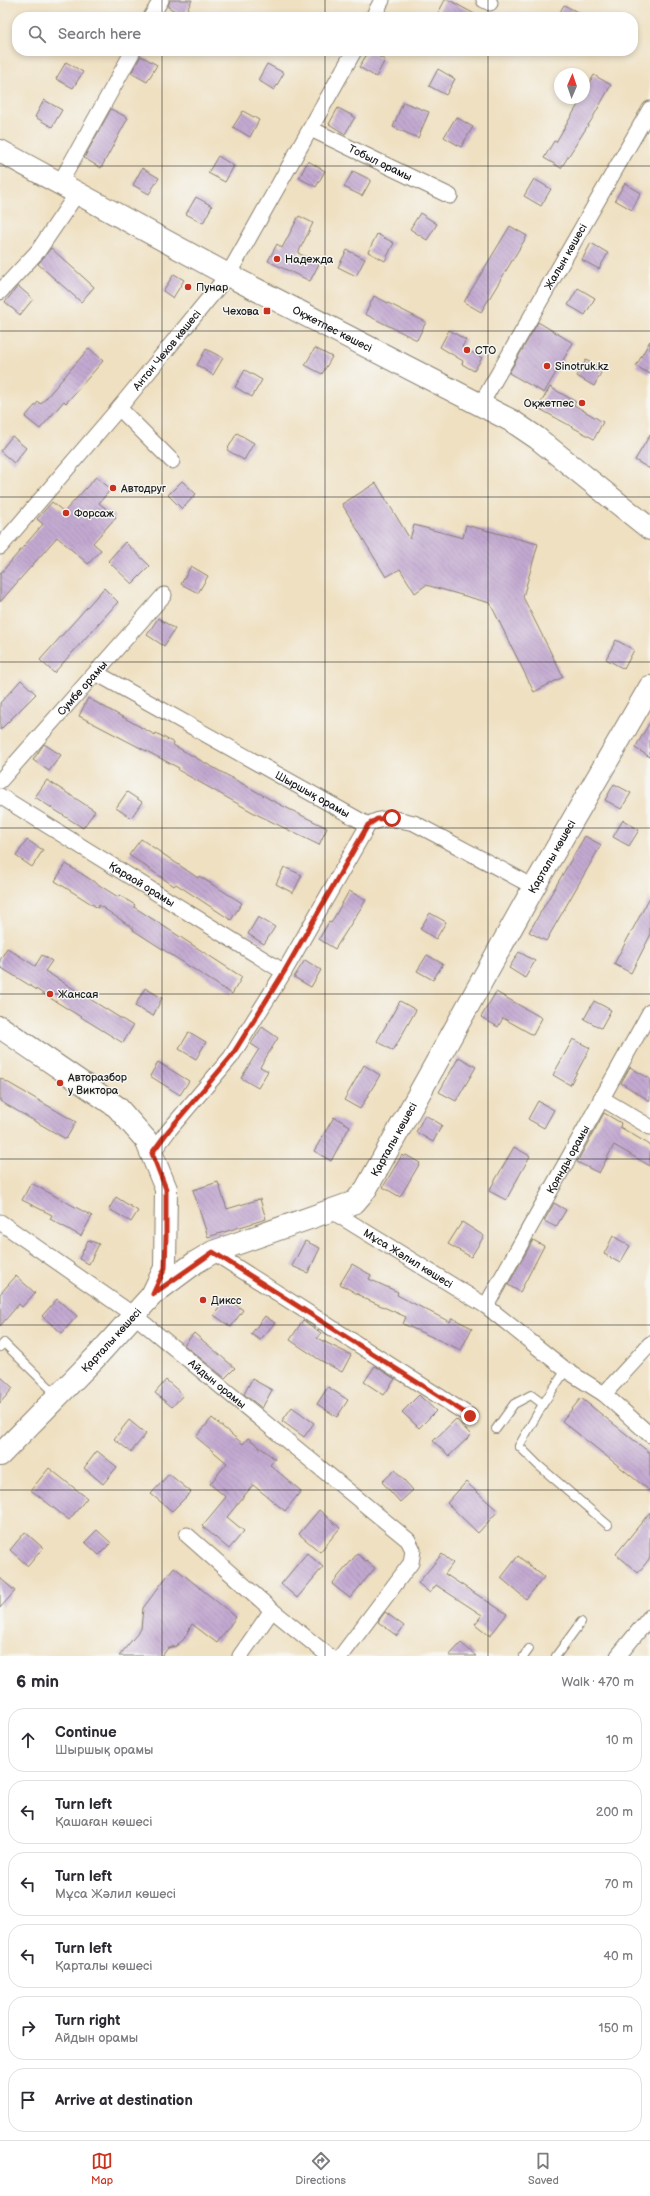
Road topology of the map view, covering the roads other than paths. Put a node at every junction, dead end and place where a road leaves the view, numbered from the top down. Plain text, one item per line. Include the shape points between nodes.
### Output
1 (161, 0) edge
2 (382, 0) edge
3 (154, 12) edge
4 (376, 12) edge
5 (131, 56) edge
6 (351, 56) edge
7 (650, 109) edge
8 (312, 129) junction
9 (0, 151) edge
10 (69, 187) junction
11 (450, 196) dead end
12 (228, 275) junction
13 (0, 292) edge
14 (481, 404) junction
15 (119, 408) junction
16 (172, 461) dead end
17 (650, 529) edge
18 (0, 546) edge
19 (164, 595) dead end
20 (96, 673) junction
21 (650, 688) edge
22 (0, 781) edge
23 (0, 796) edge
24 (368, 825) junction
25 (534, 886) junction
26 (284, 972) junction
27 (650, 1012) edge
28 (0, 1028) edge
29 (601, 1098) junction
30 (650, 1127) edge
31 (152, 1153) junction
32 (330, 1210) junction
33 (0, 1222) edge
34 (213, 1252) junction
35 (153, 1294) junction
36 (486, 1306) junction
37 (135, 1316) junction
38 (650, 1344) edge
39 (0, 1347) edge
40 (566, 1370) junction
41 (604, 1394) junction
42 (57, 1395) junction
43 (543, 1404) junction
44 (470, 1416) dead end
45 (496, 1429) dead end
46 (650, 1435) edge
47 (0, 1455) edge
48 (608, 1525) dead end
49 (187, 1535) dead end
50 (272, 1610) junction
51 (650, 1617) edge
52 (581, 1622) dead end
53 (240, 1656) edge
54 (329, 1656) edge
55 (341, 1656) edge
56 (556, 1656) edge
57 (618, 1656) edge

1 - 3 street
2 - 4 street
5 - 10 street
6 - 8 street, Антон Чехов көшесі
7 - 14 street, Жалын көшесі
8 - 11 street, Тобыл орамы
8 - 12 street, Антон Чехов көшесі
9 - 10 street, Оқжетпес көшесі
10 - 12 street, Оқжетпес көшесі
10 - 13 street via 38,251
12 - 14 street, Оқжетпес көшесі
12 - 15 street, Антон Чехов көшесі
14 - 17 street, Оқжетпес көшесі via 537,438
15 - 16 street
15 - 18 street, Антон Чехов көшесі
19 - 20 street, Сумбе орамы
20 - 22 street, Сумбе орамы
20 - 24 street, Шыршық орамы
21 - 25 street, Қарталы көшесі
23 - 26 street, Қараой орамы
24 - 25 street via 377,819 392,818 414,823
24 - 26 street
25 - 32 street, Қарталы көшесі via 366,1189 355,1202
26 - 31 street via 231,1057
27 - 29 street, Қоянды орамы
28 - 31 street via 117,1107 136,1126
29 - 30 street
29 - 36 street, Қоянды орамы
31 - 35 street via 166,1189 165,1268
32 - 34 street, Қарталы көшесі
32 - 36 street, Мұса Жәлил көшесі
33 - 37 street, Айдын орамы
34 - 35 street, Қарталы көшесі
34 - 44 street
35 - 37 street, Қарталы көшесі
36 - 40 street, Мұса Жәлил көшесі
37 - 42 street, Қарталы көшесі
37 - 55 street, Айдын орамы via 408,1540 413,1550 411,1563
38 - 41 street
39 - 42 lane via 4,1343
40 - 41 street, Мұса Жәлил көшесі
40 - 43 lane
41 - 46 street, Мұса Жәлил көшесі
42 - 47 street, Қарталы көшесі
43 - 45 lane via 531,1395 514,1404
43 - 48 lane via 519,1446
49 - 50 street
50 - 53 street
50 - 54 street
51 - 57 street
52 - 56 lane

